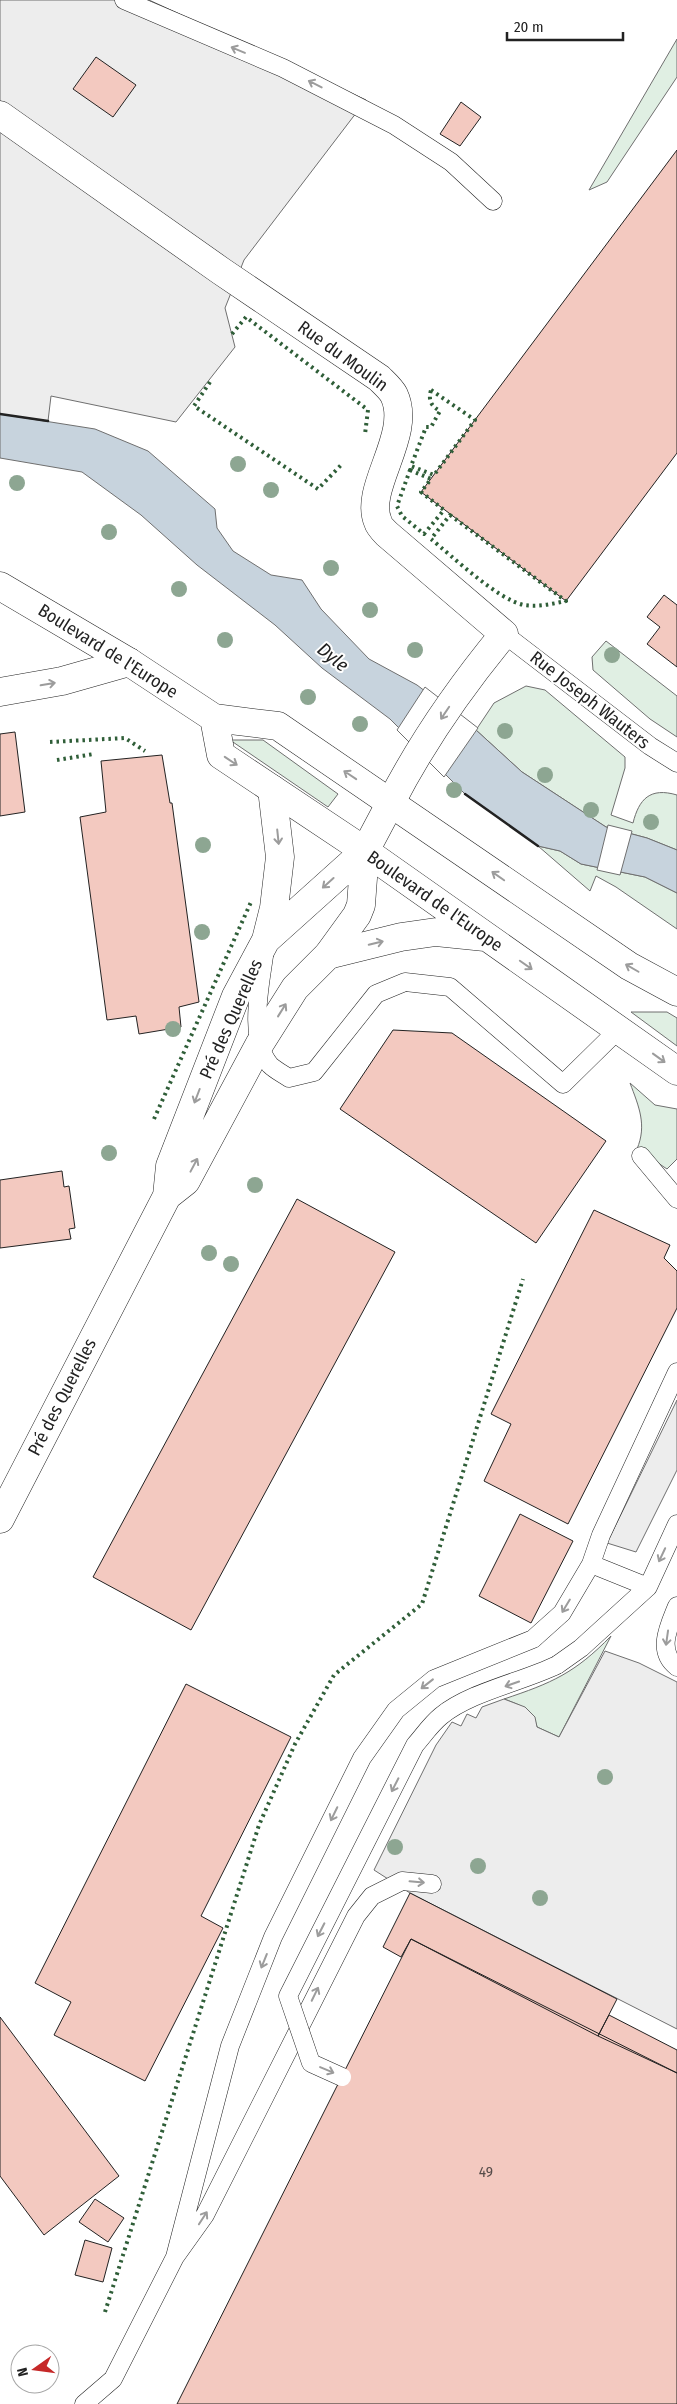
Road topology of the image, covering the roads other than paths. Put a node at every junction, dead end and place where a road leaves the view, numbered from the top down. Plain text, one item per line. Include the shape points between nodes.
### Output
1 (124, 0) edge
2 (0, 115) edge
3 (493, 201) dead end
4 (0, 586) edge
5 (504, 634) junction
6 (129, 662) junction
7 (0, 692) edge
8 (214, 718) junction
9 (677, 763) edge
10 (272, 789) junction
11 (391, 802) junction
12 (365, 852) junction
13 (486, 937) junction
14 (266, 940) junction
15 (328, 955) junction
16 (677, 992) edge
17 (619, 1029) junction
18 (259, 1045) junction
19 (677, 1071) edge
20 (641, 1156) dead end
21 (167, 1196) junction
22 (677, 1199) edge
23 (677, 1372) edge
24 (0, 1519) edge
25 (677, 1524) edge
26 (591, 1564) junction
27 (648, 1587) junction
28 (677, 1606) edge
29 (677, 1667) edge
30 (432, 1884) dead end
31 (342, 2077) dead end
32 (175, 2257) junction
33 (84, 2404) edge

3 -> 1 lane via 451,162 394,125 283,68
2 - 5 street, Rue du Moulin via 389,388 399,411 392,453 374,500 378,522 387,534
4 - 6 street, Boulevard de l'Europe
5 - 9 lane, Rue Joseph Wauters via 650,746
5 -> 11 street via 472,672 412,762
7 -> 6 street via 62,681
6 - 8 street, Boulevard de l'Europe
8 -> 10 street, Boulevard de l'Europe via 221,755
11 -> 8 street, Boulevard de l'Europe via 278,726
10 - 12 street, Boulevard de l'Europe
10 -> 14 street via 280,857 274,908
11 - 12 street, Pré des Querelles
16 -> 11 street, Boulevard de l'Europe via 629,966
12 - 13 street, Boulevard de l'Europe
12 -> 14 street, Pré des Querelles
12 - 15 street, Pré des Querelles via 361,905
15 -> 13 street via 436,932
13 -> 17 street, Boulevard de l'Europe
14 - 18 lane via 257,1004
14 -> 21 street, Pré des Querelles via 236,996 170,1166
18 -> 15 street, Pré des Querelles via 295,988
17 - 18 lane via 563,1084 450,987 405,982 376,994 314,1072 289,1078 270,1065
17 -> 19 street, Boulevard de l'Europe
21 -> 18 street, Pré des Querelles via 186,1181
20 - 22 lane
21 - 24 street, Pré des Querelles
23 - 26 lane via 601,1535
25 -> 27 lane
26 - 27 lane
26 -> 32 lane via 562,1612 533,1639 434,1679 396,1710 362,1758 273,1937 230,2046
27 -> 31 lane, bridge via 581,1648 557,1665 531,1678 472,1697 440,1716 415,1745 288,1996 311,2063
28 -> 29 lane via 667,1632 665,1649 671,1663
32 -> 30 lane via 205,2215 356,1916 372,1896 402,1881
32 - 33 lane via 113,2378

